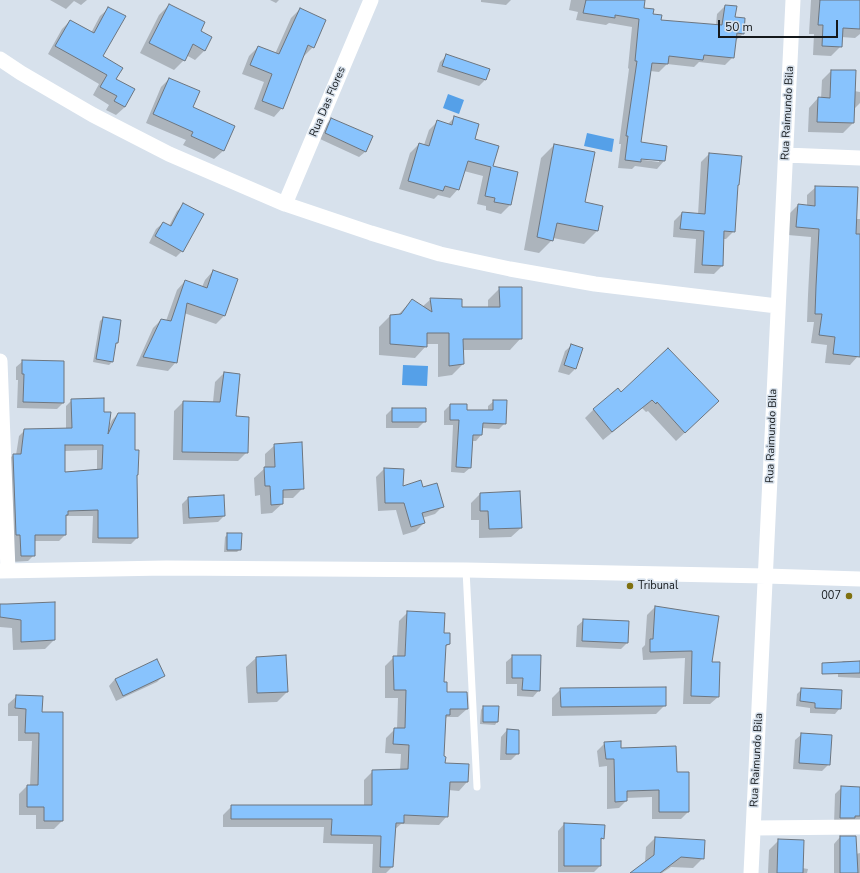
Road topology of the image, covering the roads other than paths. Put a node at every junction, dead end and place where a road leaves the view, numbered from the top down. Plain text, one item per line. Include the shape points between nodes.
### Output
1 (371, 0) edge
2 (793, 0) edge
3 (0, 59) edge
4 (786, 155) junction
5 (860, 158) edge
6 (286, 204) junction
7 (777, 306) junction
8 (0, 361) edge
9 (466, 570) junction
10 (4, 571) edge
11 (766, 576) junction
12 (860, 579) edge
13 (476, 787) dead end
14 (860, 827) edge
15 (754, 828) junction
16 (751, 873) edge

1 - 6 street, Rua Das Flores
2 - 4 street, Rua Raimundo Bila
3 - 6 street via 93,115 169,154
4 - 5 street
4 - 7 street, Rua Raimundo Bila
6 - 7 street via 440,254 510,269 595,284
7 - 11 street, Rua Raimundo Bila
8 - 10 street
9 - 10 street via 166,568
9 - 11 street
9 - 13 lane
11 - 12 street
11 - 15 street, Rua Raimundo Bila
14 - 15 street
15 - 16 street, Rua Raimundo Bila

